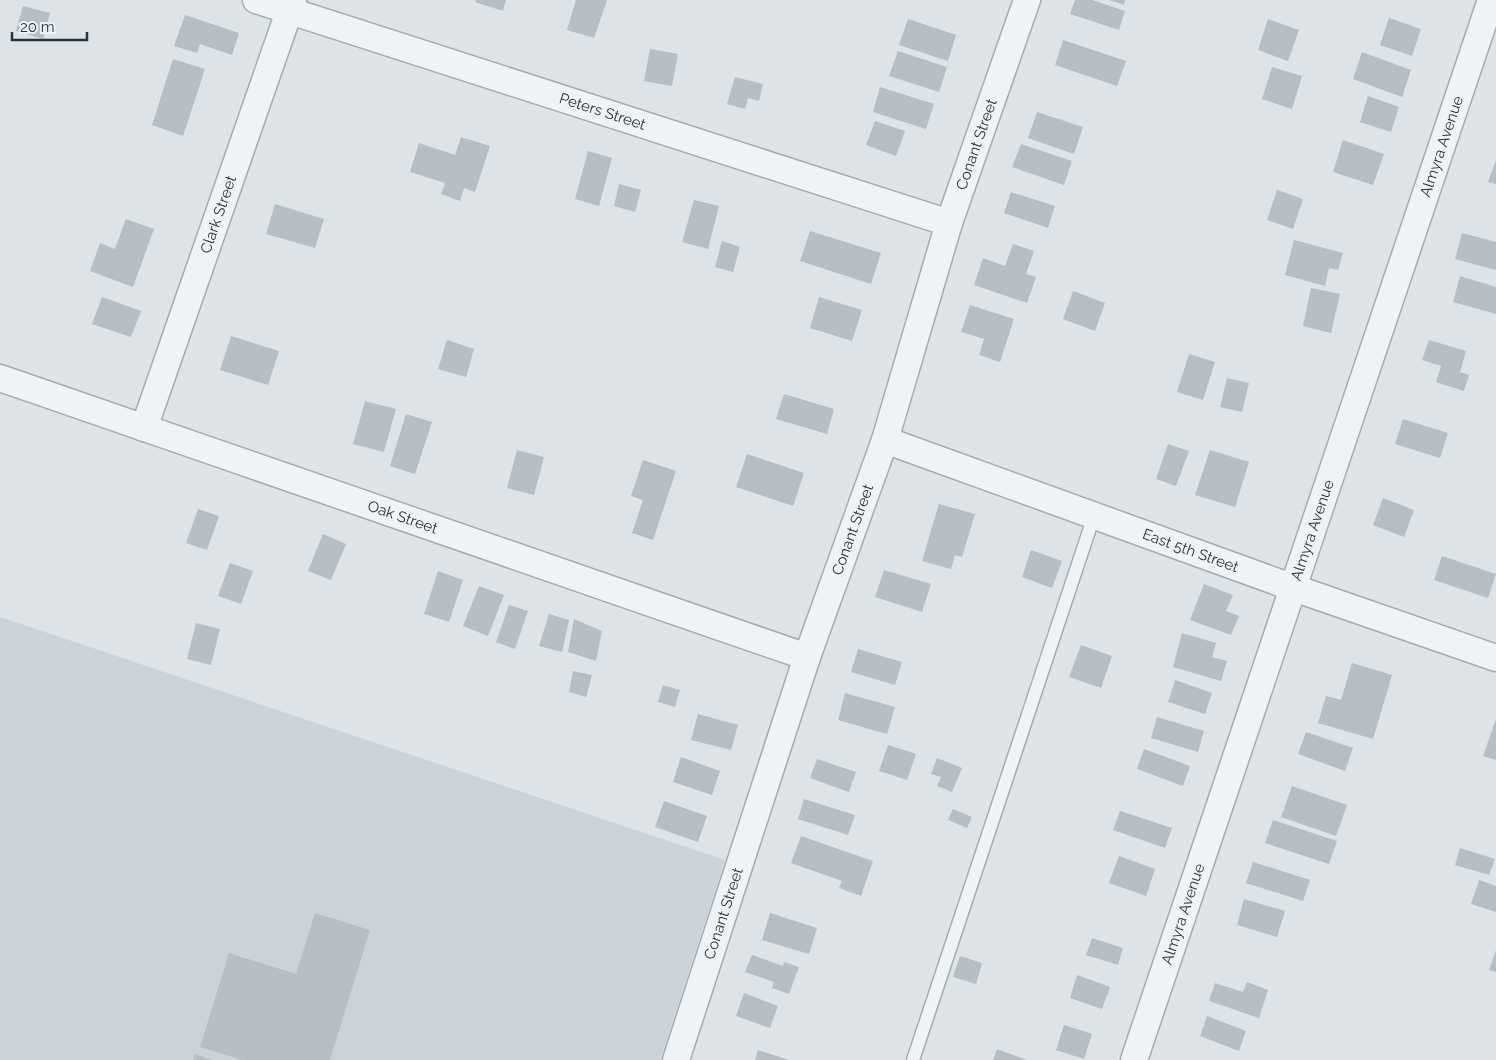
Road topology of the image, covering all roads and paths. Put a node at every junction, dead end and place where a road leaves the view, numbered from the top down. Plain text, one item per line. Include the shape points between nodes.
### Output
1 (256, 0) edge
2 (1027, 0) edge
3 (1491, 0) edge
4 (291, 6) edge
5 (949, 223) junction
6 (0, 378) edge
7 (144, 428) junction
8 (885, 440) junction
9 (1094, 516) junction
10 (1294, 588) junction
11 (807, 657) junction
12 (1496, 658) edge
13 (676, 1060) edge
14 (913, 1060) edge
15 (1134, 1060) edge

1 - 4 street, Peters Street
2 - 5 street, Conant Street
3 - 10 street, Almyra Avenue
4 - 5 street, Peters Street
4 - 7 street, Clark Street
5 - 8 street, Conant Street
6 - 7 street, Oak Street
7 - 11 street, Oak Street
8 - 9 street, East 5th Street
8 - 11 street, Conant Street
9 - 10 street, East 5th Street
9 - 14 lane
10 - 12 street, East 5th Street
10 - 15 street, Almyra Avenue
11 - 13 street, Conant Street

